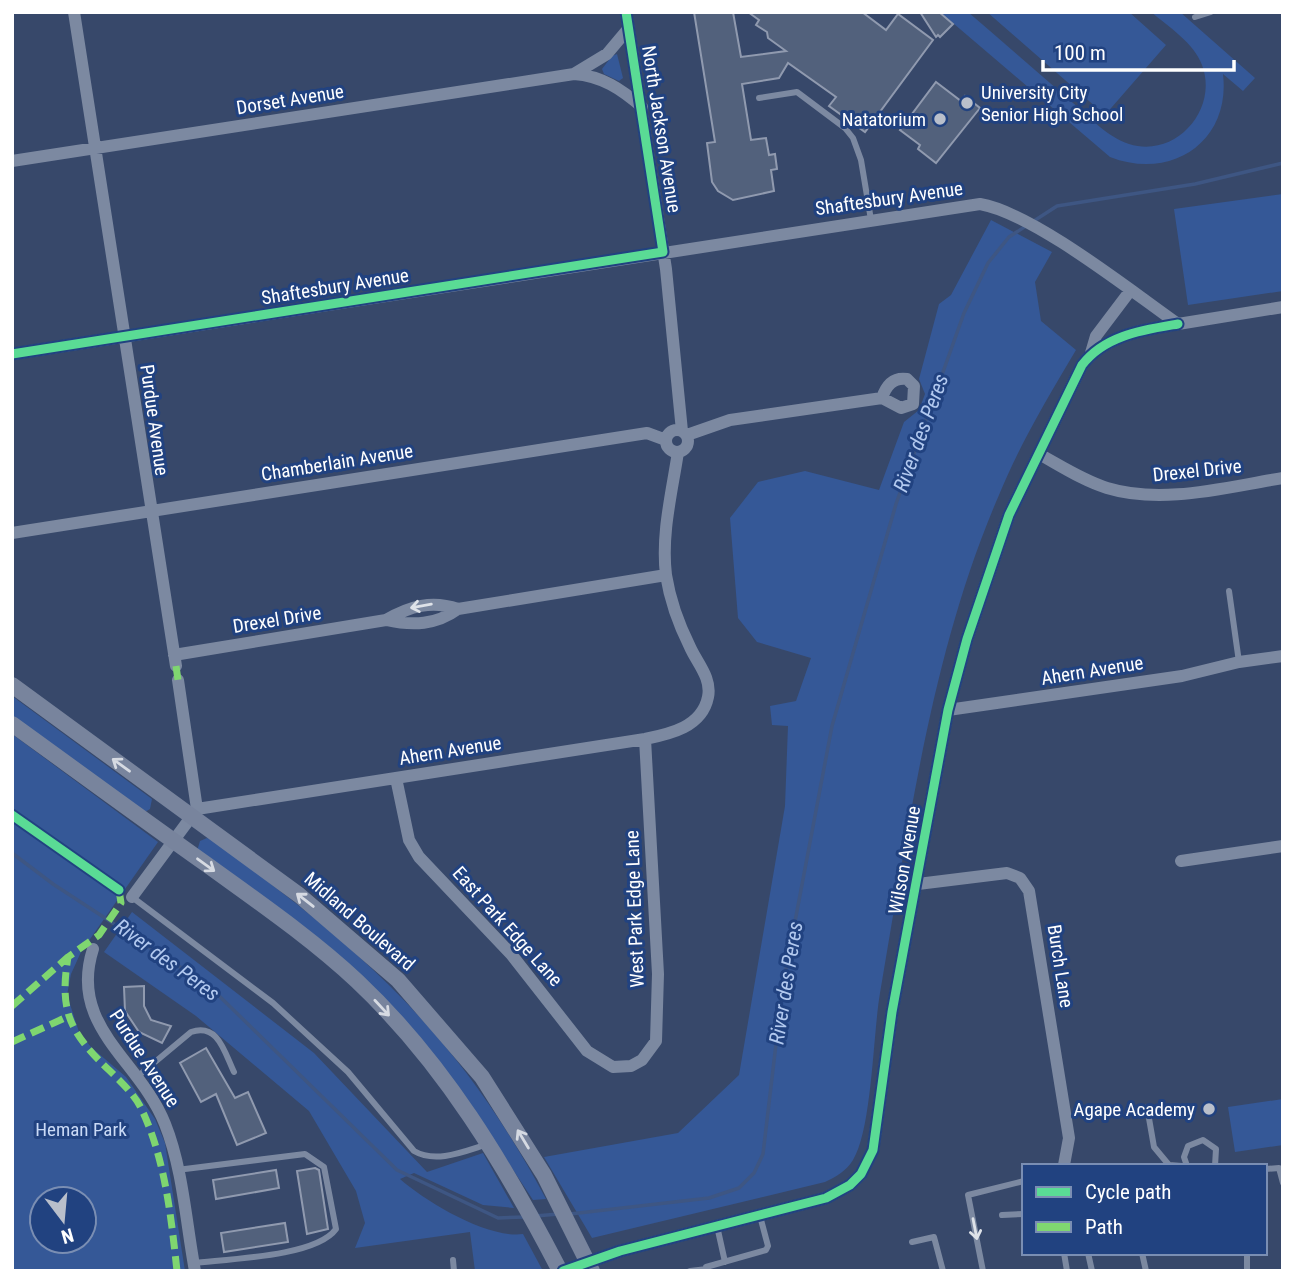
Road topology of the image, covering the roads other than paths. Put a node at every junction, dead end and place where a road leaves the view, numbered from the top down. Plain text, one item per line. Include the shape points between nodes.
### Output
1 (74, 12) edge
2 (626, 12) edge
3 (1211, 12) edge
4 (1195, 18) dead end
5 (628, 29) junction
6 (574, 74) junction
7 (759, 98) dead end
8 (642, 107) junction
9 (95, 149) junction
10 (12, 161) edge
11 (871, 220) junction
12 (663, 252) junction
13 (1130, 290) junction
14 (1283, 307) edge
15 (1178, 324) junction
16 (125, 337) junction
17 (1091, 353) junction
18 (12, 354) edge
19 (882, 398) dead end
20 (684, 433) junction
21 (666, 440) junction
22 (678, 452) junction
23 (1039, 454) junction
24 (1283, 478) edge
25 (151, 511) junction
26 (12, 533) edge
27 (666, 575) junction
28 (1229, 591) dead end
29 (1283, 656) edge
30 (1239, 662) junction
31 (176, 667) junction
32 (12, 685) edge
33 (948, 710) junction
34 (12, 724) edge
35 (645, 739) junction
36 (396, 778) junction
37 (195, 813) junction
38 (174, 841) junction
39 (1283, 846) edge
40 (1181, 861) dead end
41 (918, 884) junction
42 (132, 897) joint
43 (93, 949) dead end
44 (631, 1066) joint
45 (234, 1072) dead end
46 (137, 1077) junction
47 (1147, 1107) dead end
48 (490, 1144) junction
49 (1064, 1164) edge
50 (1169, 1164) edge
51 (1187, 1164) edge
52 (1214, 1164) edge
53 (177, 1170) junction
54 (1267, 1170) edge
55 (1022, 1182) edge
56 (1283, 1182) edge
57 (1022, 1214) edge
58 (1002, 1215) dead end
59 (760, 1216) junction
60 (717, 1226) junction
61 (912, 1242) dead end
62 (453, 1260) dead end
63 (725, 1262) junction
64 (590, 1266) edge
65 (194, 1267) edge
66 (707, 1269) edge
67 (454, 1271) edge
68 (561, 1271) edge
69 (690, 1271) edge
70 (943, 1271) edge
71 (983, 1271) edge

1 - 9 street, Purdue Avenue
2 - 5 street, North Jackson Avenue
3 - 4 lane
5 - 6 street, Dorset Avenue via 607,54
5 - 8 street, North Jackson Avenue
6 - 8 street, Dorset Avenue via 604,81
6 - 9 street, Dorset Avenue
7 - 11 lane via 797,92 845,128 858,149
8 - 12 street, North Jackson Avenue
9 - 10 street, Dorset Avenue
9 - 16 street, Purdue Avenue
11 - 12 street, Shaftesbury Avenue
11 - 13 street, Shaftesbury Avenue via 980,204 1047,235
12 - 16 street, Shaftesbury Avenue
12 - 20 street, North Jackson Avenue
13 - 15 street, Shaftesbury Avenue
13 - 17 street, Wilson Avenue via 1096,335
14 - 15 street
15 - 17 street via 1139,331
16 - 18 street, Shaftesbury Avenue
16 - 25 street, Purdue Avenue
17 - 23 street, Wilson Avenue
19 - 20 street via 730,421
20 - 21 street via 671,432
20 - 22 street via 687,446
21 - 22 street via 668,447
21 - 25 street, Chamberlain Avenue via 647,433
22 - 27 street via 666,526
23 - 24 street, Drexel Drive via 1087,480 1137,494 1193,492
23 - 33 street, Wilson Avenue via 1009,515
25 - 26 street, Chamberlain Avenue
25 - 31 street, Purdue Avenue
27 - 31 street, Drexel Drive via 458,609 443,619 410,625 386,621
27 - 35 street, Ahern Avenue via 682,629 708,685 707,701 702,712 679,730
28 - 30 lane
29 - 30 street, Ahern Avenue
30 - 33 street, Ahern Avenue via 1182,676
31 - 37 street, Purdue Avenue
37 -> 32 main road, Midland Boulevard
33 - 41 street, Wilson Avenue
34 - 38 main road
35 - 36 street, Ahern Avenue
35 - 44 street, West Park Edge Lane via 658,975 656,1041 642,1060
36 - 37 street, Ahern Avenue
36 - 44 street, East Park Edge Lane via 409,840 419,857 546,994 587,1051 605,1065
37 - 38 street
64 -> 37 main road, Midland Boulevard via 556,1198 482,1077 398,980
38 - 42 street
38 -> 48 main road via 274,913 356,981 446,1081
39 - 40 street
41 - 49 street, Burch Lane via 1007,873 1020,878 1029,891 1069,1138
41 - 59 street, Wilson Avenue via 892,1012 877,1136 868,1161 841,1192
42 - 48 lane via 273,1003 348,1072 414,1151 423,1157 447,1156
43 - 46 street, Purdue Avenue via 86,972 93,1014
45 - 46 lane via 219,1040 201,1029 191,1032
46 - 53 street, Purdue Avenue via 164,1121
47 - 50 lane via 1154,1147
48 - 68 main road
51 - 52 lane via 1188,1146 1203,1140 1216,1149
53 - 65 street, Purdue Avenue
53 - 65 lane via 304,1154 324,1167 330,1184 336,1230 330,1238 303,1249
54 - 56 lane via 1279,1168
55 -> 71 lane via 968,1195
57 - 58 lane
59 - 60 street, Wilson Avenue
59 - 63 lane via 766,1250
60 - 63 lane
60 - 64 street, Wilson Avenue
61 - 70 lane via 934,1237
62 - 67 lane
63 - 66 lane
64 - 68 street, Wilson Avenue
66 - 69 lane

